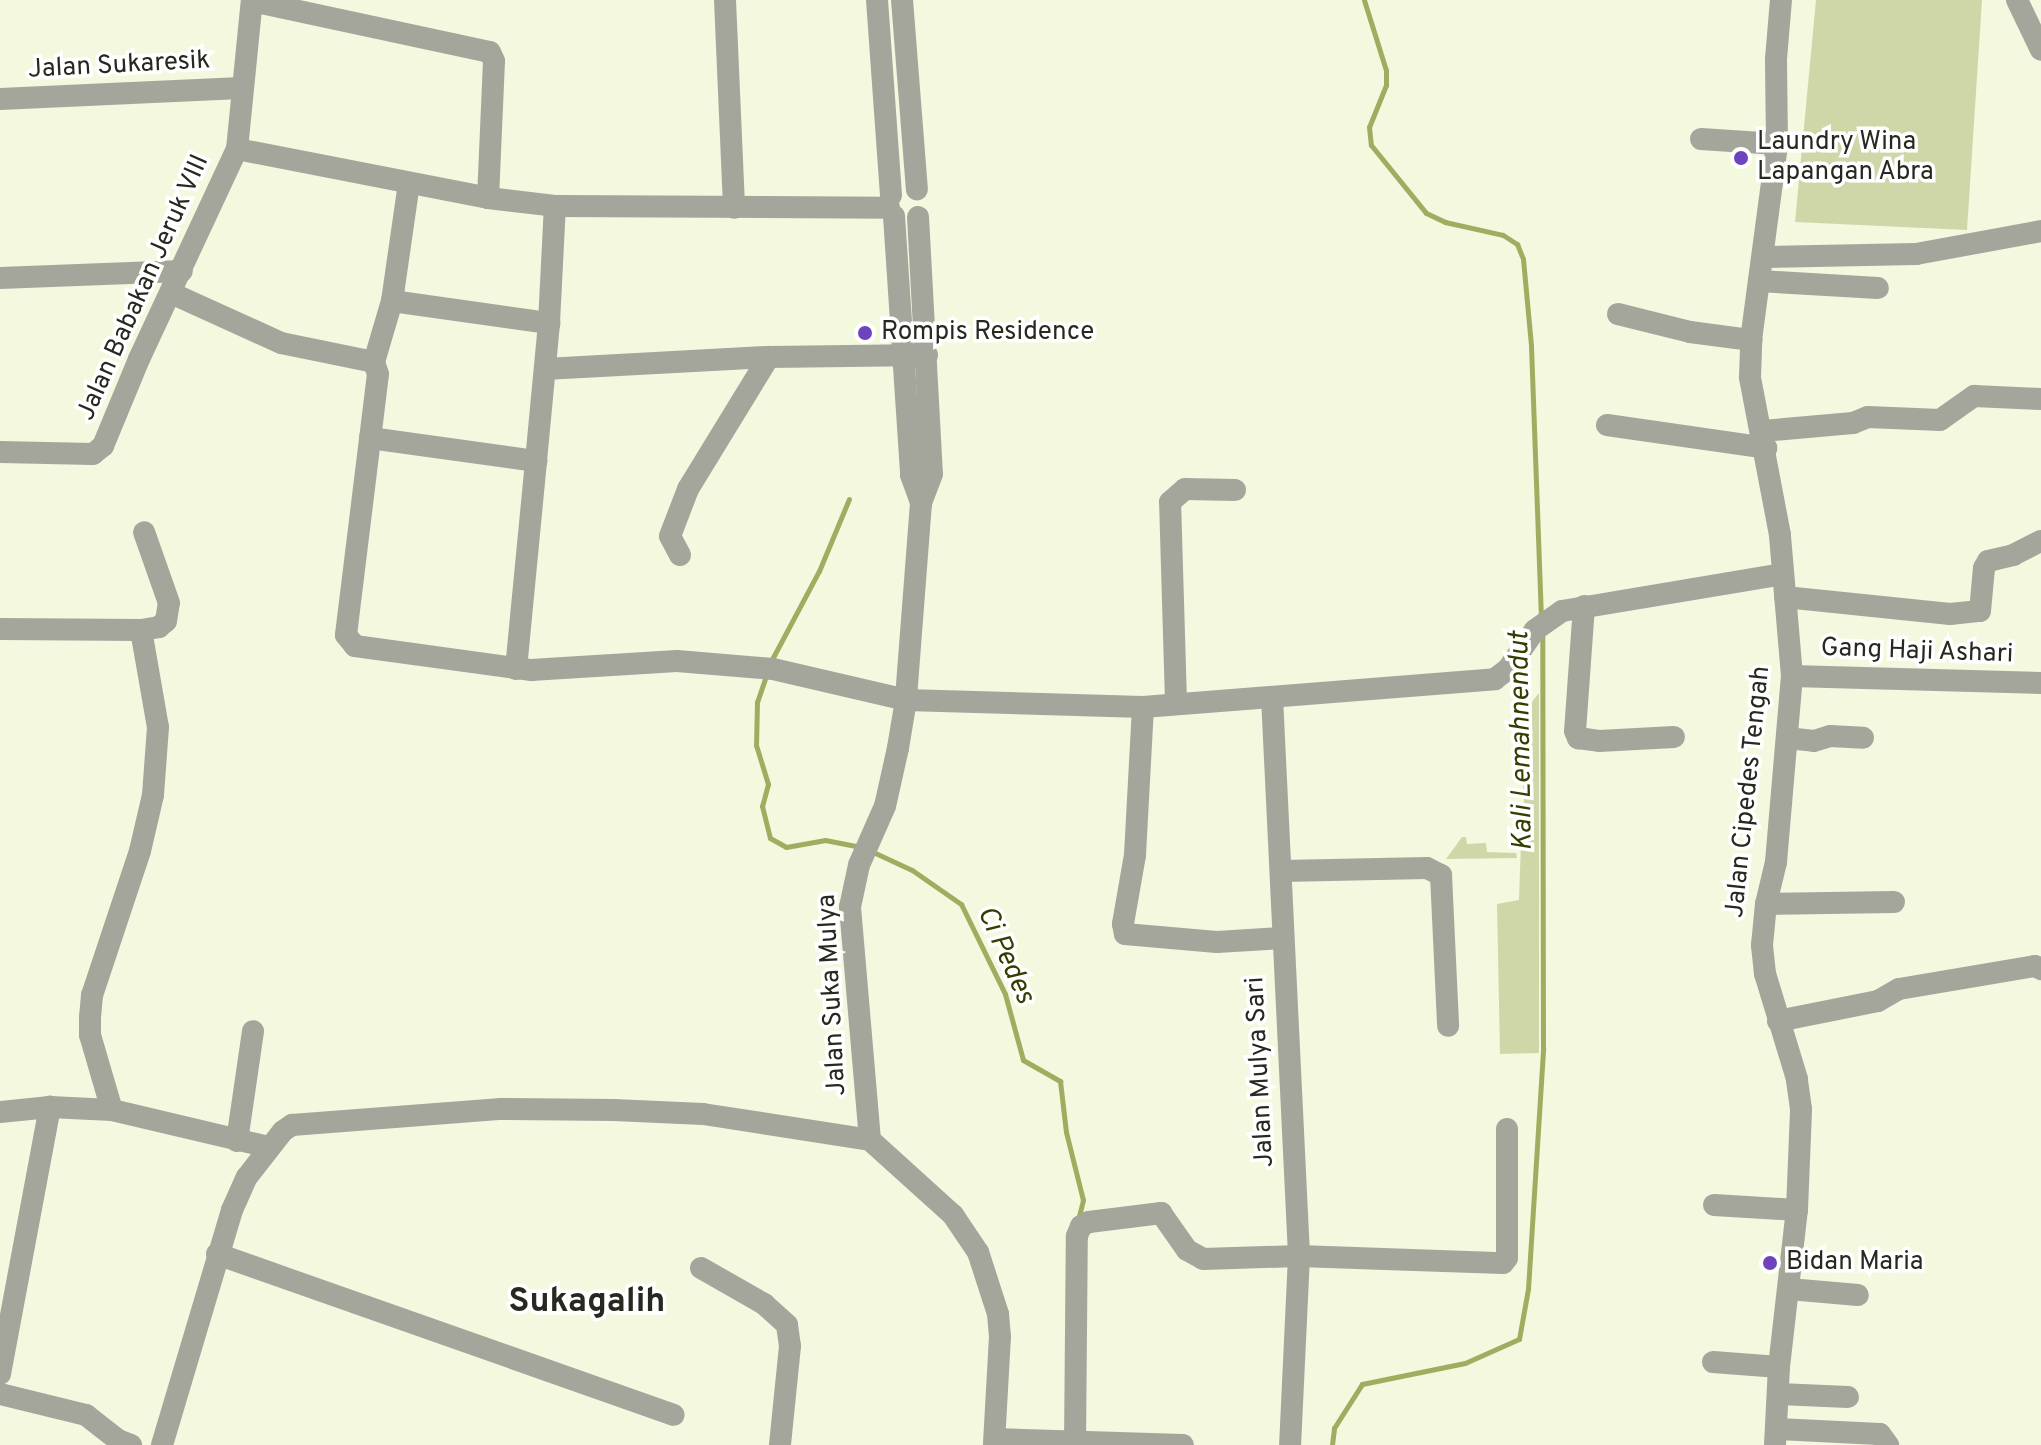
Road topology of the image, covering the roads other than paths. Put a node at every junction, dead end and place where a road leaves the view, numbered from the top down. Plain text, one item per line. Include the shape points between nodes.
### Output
1 (252, 0) edge
2 (725, 0) edge
3 (877, 0) edge
4 (902, 0) edge
5 (1781, 0) edge
6 (2017, 0) edge
7 (2041, 50) edge
8 (241, 88) junction
9 (0, 99) edge
10 (1701, 139) dead end
11 (1777, 144) junction
12 (237, 149) junction
13 (409, 183) junction
14 (917, 189) junction
15 (488, 198) junction
16 (555, 206) junction
17 (891, 206) junction
18 (734, 208) junction
19 (918, 217) junction
20 (2041, 231) edge
21 (1764, 257) junction
22 (182, 271) junction
23 (0, 278) edge
24 (1759, 281) junction
25 (1878, 288) dead end
26 (171, 293) junction
27 (392, 301) junction
28 (1618, 314) dead end
29 (549, 323) junction
30 (1751, 340) junction
31 (927, 355) junction
32 (903, 356) junction
33 (769, 357) junction
34 (374, 362) junction
35 (545, 369) junction
36 (2041, 399) edge
37 (1607, 425) dead end
38 (370, 438) junction
39 (1764, 440) junction
40 (0, 452) edge
41 (536, 461) junction
42 (1235, 490) dead end
43 (921, 503) junction
44 (144, 532) dead end
45 (2041, 541) edge
46 (680, 555) dead end
47 (1783, 574) junction
48 (1785, 597) junction
49 (1584, 606) junction
50 (0, 629) edge
51 (141, 630) junction
52 (516, 669) junction
53 (1792, 676) junction
54 (2041, 683) edge
55 (1272, 697) junction
56 (906, 700) junction
57 (1176, 702) junction
58 (1143, 707) junction
59 (1674, 737) dead end
60 (1787, 738) junction
61 (1863, 738) dead end
62 (1282, 871) junction
63 (1894, 902) dead end
64 (1766, 904) junction
65 (1283, 938) junction
66 (2041, 969) edge
67 (1778, 1021) junction
68 (1448, 1026) dead end
69 (253, 1031) dead end
70 (50, 1107) junction
71 (112, 1110) junction
72 (0, 1112) edge
73 (1507, 1129) dead end
74 (870, 1140) junction
75 (237, 1141) junction
76 (269, 1147) junction
77 (1714, 1205) dead end
78 (1797, 1210) junction
79 (217, 1254) junction
80 (1299, 1256) junction
81 (701, 1268) dead end
82 (1789, 1289) junction
83 (1858, 1295) dead end
84 (1713, 1362) dead end
85 (1779, 1367) junction
86 (0, 1374) edge
87 (0, 1394) edge
88 (1779, 1394) junction
89 (1848, 1397) dead end
90 (673, 1415) dead end
91 (1776, 1437) edge
92 (994, 1442) edge
93 (1075, 1442) edge
94 (131, 1445) edge
95 (162, 1445) edge
96 (780, 1445) edge
97 (1183, 1445) edge
98 (1290, 1445) edge
99 (1888, 1445) edge

1 - 8 street, Jalan Babakan Jeruk VIII
1 - 15 street via 490,52 494,61
2 - 18 street
3 - 17 street, Jalan Suka Mulya
4 - 14 street
5 - 11 street, Jalan Cipedes Tengah
6 - 7 street
8 - 9 street, Jalan Sukaresik
8 - 12 street, Jalan Babakan Jeruk VIII
10 - 11 street
11 - 21 street, Jalan Cipedes Tengah
12 - 13 street
12 - 22 street, Jalan Babakan Jeruk VIII
13 - 15 street
13 - 27 street
14 - 17 street via 903,186
14 - 19 street via 924,208
15 - 16 street
16 - 18 street
16 - 29 street
17 - 18 street
17 - 19 street via 903,220
17 - 32 street, Jalan Suka Mulya
19 - 31 street, Jalan Suka Mulya
20 - 21 street via 1916,254
21 - 24 street, Jalan Cipedes Tengah
22 - 23 street
22 - 26 street, Jalan Babakan Jeruk VIII
24 - 25 street
24 - 30 street, Jalan Cipedes Tengah
26 - 34 street via 281,343
26 - 40 street, Jalan Babakan Jeruk VIII via 98,452
27 - 29 street
27 - 34 street
28 - 30 street
29 - 35 street
30 - 39 street, Jalan Cipedes Tengah via 1750,377
31 - 32 street
31 - 43 street, Jalan Suka Mulya via 932,474
32 - 33 street
32 - 43 street, Jalan Suka Mulya via 911,475
33 - 35 street
33 - 46 street via 688,489 670,536
34 - 38 street via 378,374
35 - 41 street
36 - 39 street via 1974,396 1940,420 1868,417
37 - 39 street
38 - 41 street
38 - 52 street via 349,642
39 - 47 street, Jalan Cipedes Tengah
41 - 52 street
42 - 57 street via 1185,489 1170,502
43 - 56 street, Jalan Suka Mulya
44 - 51 street via 169,603 166,621
45 - 48 street via 1988,561 1980,611 1950,614
47 - 48 street, Jalan Cipedes Tengah
47 - 49 street
48 - 53 street, Jalan Cipedes Tengah
49 - 55 street via 1562,611 1535,630 1495,679
49 - 59 street via 1578,738
50 - 51 street
51 - 71 street via 158,727 153,795 92,995 90,1017 90,1035
52 - 56 street via 677,661 767,668
53 - 54 street, Gang Haji Ashari
53 - 60 street, Jalan Cipedes Tengah
55 - 57 street
55 - 62 street, Jalan Mulya Sari
56 - 58 street
56 - 74 street, Jalan Suka Mulya via 890,788 859,865 850,907
57 - 58 street
58 - 65 street via 1125,934 1217,942
60 - 61 street
60 - 64 street, Jalan Cipedes Tengah via 1776,862
62 - 65 street, Jalan Mulya Sari
62 - 68 street via 1437,872 1443,880
63 - 64 street
64 - 67 street, Jalan Cipedes Tengah via 1763,959
65 - 80 street, Jalan Mulya Sari
66 - 67 street via 1899,989 1878,1001
67 - 78 street, Jalan Cipedes Tengah via 1801,1109
69 - 75 street
70 - 71 street
70 - 72 street
70 - 86 street
71 - 75 street
73 - 80 street via 1505,1263
74 - 76 street via 703,1114 501,1109 292,1125
74 - 92 street via 953,1215 978,1252 1000,1336
75 - 76 street
76 - 79 street via 247,1177
77 - 78 street
78 - 82 street, Jalan Cipedes Tengah
79 - 90 street
79 - 95 street
80 - 93 street via 1203,1259 1187,1250 1161,1213 1081,1226
80 - 98 street, Jalan Mulya Sari
81 - 96 street via 764,1304 787,1325 790,1346
82 - 83 street
82 - 85 street, Jalan Cipedes Tengah
84 - 85 street
85 - 88 street, Jalan Cipedes Tengah
87 - 94 street via 86,1415
88 - 89 street
88 - 91 street, Jalan Cipedes Tengah
91 - 99 street via 1880,1434
92 - 93 street
93 - 97 street

